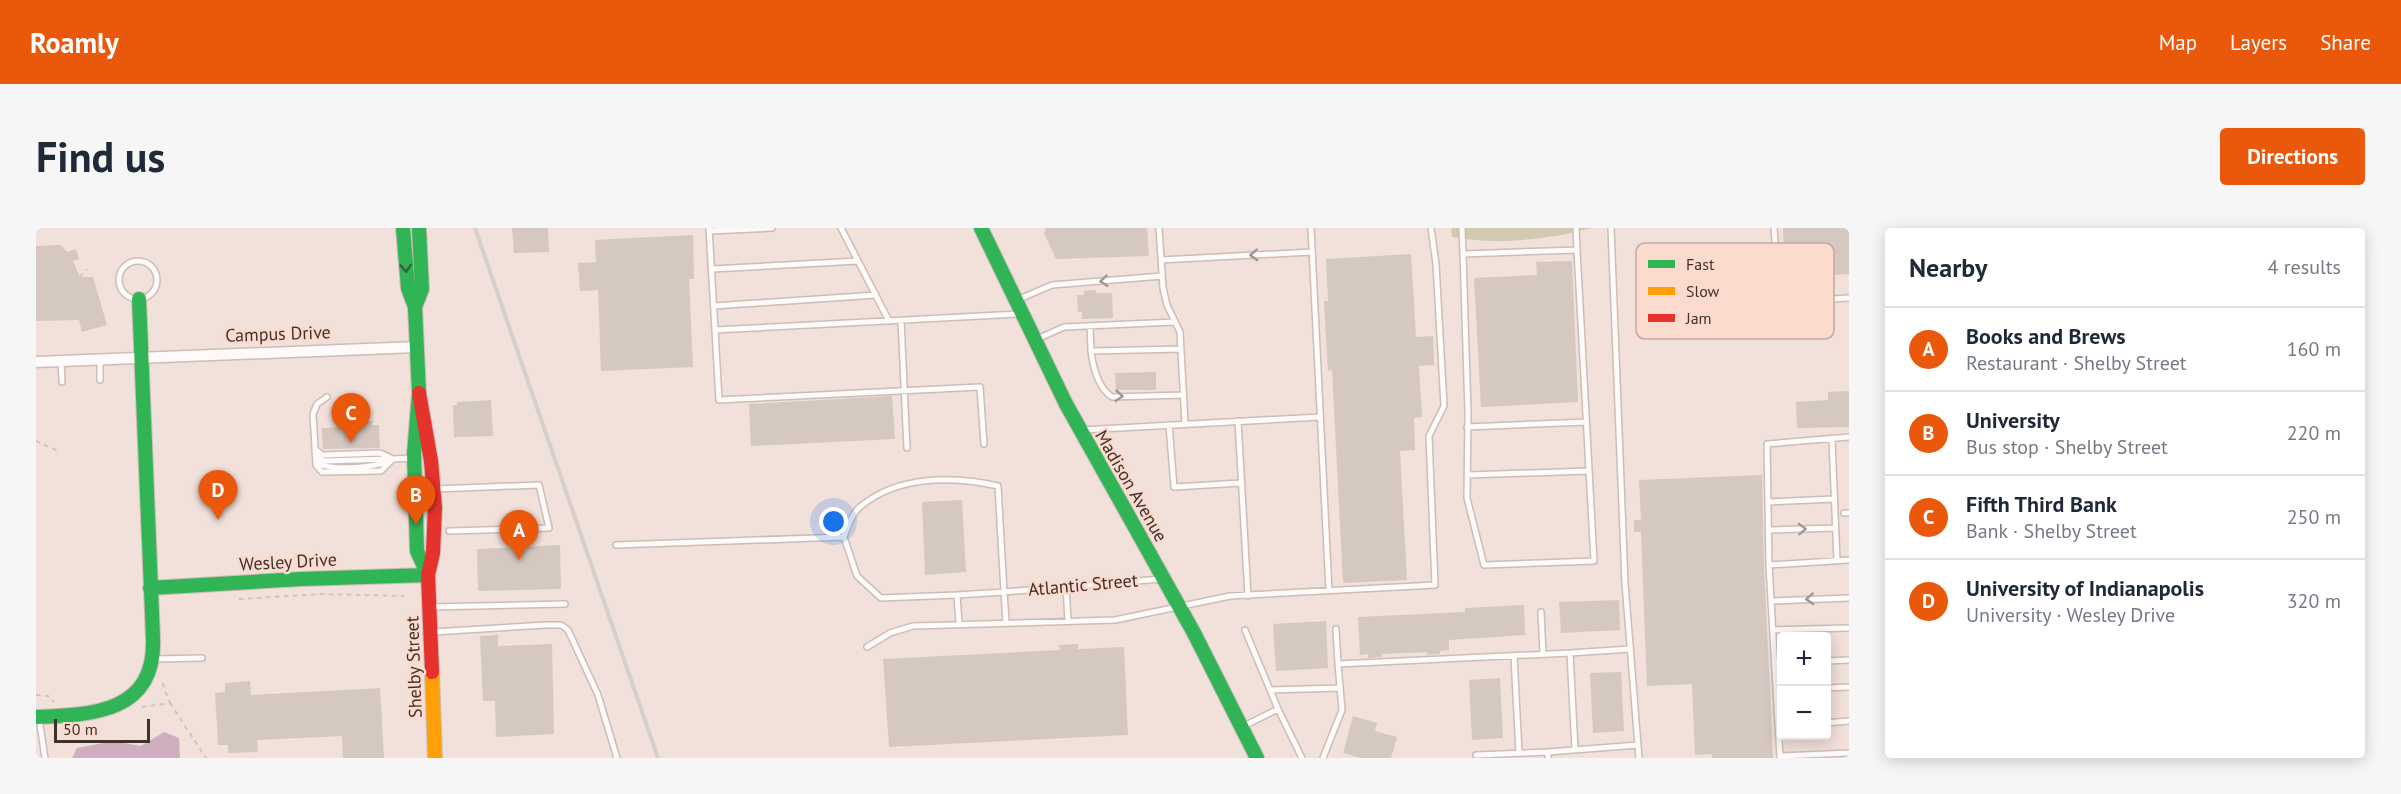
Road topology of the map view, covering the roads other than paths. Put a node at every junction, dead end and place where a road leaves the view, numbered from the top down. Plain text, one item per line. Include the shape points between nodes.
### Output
1 (404, 228) edge
2 (419, 228) edge
3 (772, 228) edge
4 (842, 228) edge
5 (981, 228) edge
6 (1159, 228) edge
7 (1311, 228) edge
8 (1431, 228) edge
9 (1462, 228) edge
10 (1576, 228) edge
11 (1611, 228) edge
12 (1774, 228) edge
13 (709, 229) edge
14 (1775, 243) edge
15 (1577, 250) junction
16 (1312, 252) junction
17 (1463, 254) junction
18 (1161, 260) junction
19 (858, 261) junction
20 (712, 270) junction
21 (1162, 276) junction
22 (876, 296) junction
23 (1849, 298) edge
24 (139, 299) junction
25 (1834, 299) edge
26 (1014, 301) junction
27 (714, 306) junction
28 (415, 307) junction
29 (1020, 314) junction
30 (889, 321) junction
31 (901, 321) junction
32 (1175, 322) junction
33 (1090, 326) junction
34 (715, 330) junction
35 (1034, 341) junction
36 (417, 347) junction
37 (1181, 349) junction
38 (1091, 351) junction
39 (141, 357) junction
40 (100, 359) junction
41 (62, 360) junction
42 (36, 362) edge
43 (100, 380) dead end
44 (62, 382) dead end
45 (904, 390) junction
46 (419, 393) junction
47 (1183, 394) junction
48 (327, 397) dead end
49 (1320, 417) junction
50 (1238, 421) junction
51 (1586, 422) junction
52 (1185, 424) junction
53 (1169, 425) junction
54 (1467, 428) junction
55 (1079, 430) junction
56 (1849, 437) edge
57 (1832, 439) junction
58 (984, 444) dead end
59 (315, 448) junction
60 (907, 448) dead end
61 (315, 458) junction
62 (414, 458) junction
63 (393, 459) junction
64 (1589, 471) junction
65 (1467, 475) junction
66 (1242, 483) junction
67 (433, 489) junction
68 (1834, 500) junction
69 (1768, 502) junction
70 (1835, 528) junction
71 (1768, 530) junction
72 (449, 531) dead end
73 (844, 537) junction
74 (616, 545) dead end
75 (1849, 560) edge
76 (1837, 561) junction
77 (1769, 565) junction
78 (428, 575) junction
79 (1163, 579) junction
80 (1066, 586) junction
81 (150, 588) junction
82 (1329, 591) junction
83 (1004, 592) junction
84 (957, 595) junction
85 (1248, 596) junction
86 (1849, 598) edge
87 (1771, 601) junction
88 (565, 604) dead end
89 (1178, 606) junction
90 (429, 607) junction
91 (1541, 612) dead end
92 (1068, 621) junction
93 (1006, 622) junction
94 (959, 623) junction
95 (1849, 628) edge
96 (1336, 629) dead end
97 (1245, 630) dead end
98 (1773, 630) junction
99 (431, 633) junction
100 (867, 647) dead end
101 (1630, 649) junction
102 (1570, 653) junction
103 (1543, 654) junction
104 (1514, 656) junction
105 (1777, 656) edge
106 (201, 658) dead end
107 (152, 659) junction
108 (1849, 660) edge
109 (1831, 661) edge
110 (1338, 664) junction
111 (1849, 687) edge
112 (1340, 688) junction
113 (1831, 688) edge
114 (1270, 690) junction
115 (1278, 710) junction
116 (37, 717) edge
117 (1849, 721) edge
118 (1831, 723) edge
119 (1243, 727) junction
120 (1780, 740) edge
121 (1638, 746) junction
122 (1575, 750) junction
123 (1519, 753) junction
124 (1849, 753) edge
125 (1476, 755) dead end
126 (1548, 755) edge
127 (1780, 757) edge
128 (45, 758) edge
129 (435, 758) edge
130 (617, 758) edge
131 (1257, 758) edge
132 (1302, 758) edge
133 (1323, 758) edge
134 (1639, 758) edge

1 -> 28 main road, Shelby Street via 408,288
2 - 28 main road, Shelby Street via 422,289
3 - 13 lane
4 - 19 lane
5 - 26 main road, Madison Avenue
6 - 18 lane
7 - 16 lane
8 - 82 lane via 1444,406 1429,436 1435,585
9 - 17 lane
10 - 15 lane
11 - 101 lane
12 - 14 lane
13 - 20 lane
15 - 17 lane
15 - 51 lane
16 -> 18 lane
16 - 49 lane
17 - 54 lane
18 - 21 lane
19 - 20 lane
19 - 22 lane
20 - 27 lane
21 -> 26 lane via 1052,285
21 - 32 lane via 1167,305
22 - 27 lane
22 - 30 lane
23 - 25 lane
24 - 24 lane via 152,294 158,278 152,266 138,261 125,266 119,278 123,292
24 - 39 main road
26 - 29 main road, Madison Avenue
27 - 34 lane
28 - 36 main road, Shelby Street
29 - 31 lane
29 - 35 main road, Madison Avenue
30 - 31 lane
30 - 34 lane
31 - 45 lane
32 - 33 lane
32 - 37 lane
33 - 35 lane via 1064,327
33 - 38 lane
34 - 45 lane via 719,400
35 - 55 main road, Madison Avenue
36 - 39 street, Campus Drive
36 - 46 main road, Shelby Street
37 - 38 lane
37 - 47 lane
38 -> 47 lane via 1092,364 1105,392 1112,397
39 - 40 street, Campus Drive
39 - 81 main road
40 - 41 street, Campus Drive
40 - 43 lane
41 - 42 street, Campus Drive
41 - 44 lane
45 - 58 lane via 980,387
45 - 60 lane
46 - 62 main road, Shelby Street
46 - 67 main road, Shelby Street
47 - 52 lane
48 - 59 lane via 317,404 313,414
49 - 50 lane
49 - 82 lane
50 - 52 lane
50 - 66 lane
51 - 54 lane
51 - 64 lane
52 - 53 lane
53 - 55 lane
53 - 66 lane via 1174,487
54 - 65 lane
55 - 79 main road, Madison Avenue
56 - 57 lane
57 - 68 lane
57 - 69 lane via 1767,444
59 - 61 lane
59 - 63 lane via 322,455 380,453
61 - 63 lane
61 - 63 lane via 318,469 328,473 381,471
62 - 63 lane
62 - 78 main road, Shelby Street via 417,551
64 - 65 lane
64 - 65 lane via 1594,561 1484,565 1467,498
66 - 85 lane
67 - 72 lane via 539,485 549,528
67 - 78 main road, Shelby Street via 435,550
68 - 69 lane
68 - 70 lane
69 - 71 lane
71 -> 70 lane
70 - 76 lane
71 - 77 lane
73 - 74 lane
73 - 83 lane via 850,519 861,506 884,492 917,481 970,480 998,486
73 - 84 lane via 857,576 881,598
75 - 76 lane
76 - 77 lane
77 - 87 lane
78 - 81 main road, Wesley Drive
78 - 90 main road, Shelby Street
79 - 80 lane, Atlantic Street
79 - 89 main road, Madison Avenue
80 - 83 lane, Atlantic Street
80 - 92 lane
81 - 107 main road
82 - 85 lane
83 - 84 lane
83 - 93 lane
84 - 94 lane
85 - 89 lane
86 -> 87 lane
87 - 98 lane
88 - 90 lane
89 - 92 lane via 1115,620
89 - 119 main road, Madison Avenue
90 - 99 main road, Shelby Street
91 - 103 lane
92 - 93 lane
93 - 94 lane
94 - 100 lane via 913,626 890,633
95 - 98 lane
96 - 110 lane
97 - 114 lane
98 - 105 lane
99 - 129 main road, Shelby Street
99 - 130 lane via 561,625 568,630 598,695
101 - 102 lane
101 - 121 lane
102 - 103 lane
102 - 122 lane
103 - 104 lane
104 - 110 lane
104 - 123 lane
106 - 107 lane
107 - 116 main road via 139,688 114,708
108 - 109 lane
110 - 112 lane
111 - 113 lane
112 - 114 lane
112 - 133 lane via 1342,710
114 - 115 lane
115 - 119 lane
115 - 132 lane
116 - 128 lane
117 - 118 lane
119 - 131 main road, Madison Avenue
120 - 127 lane
121 - 122 lane
121 - 134 lane
122 - 126 lane
123 - 125 lane
123 - 126 lane
124 - 127 lane

